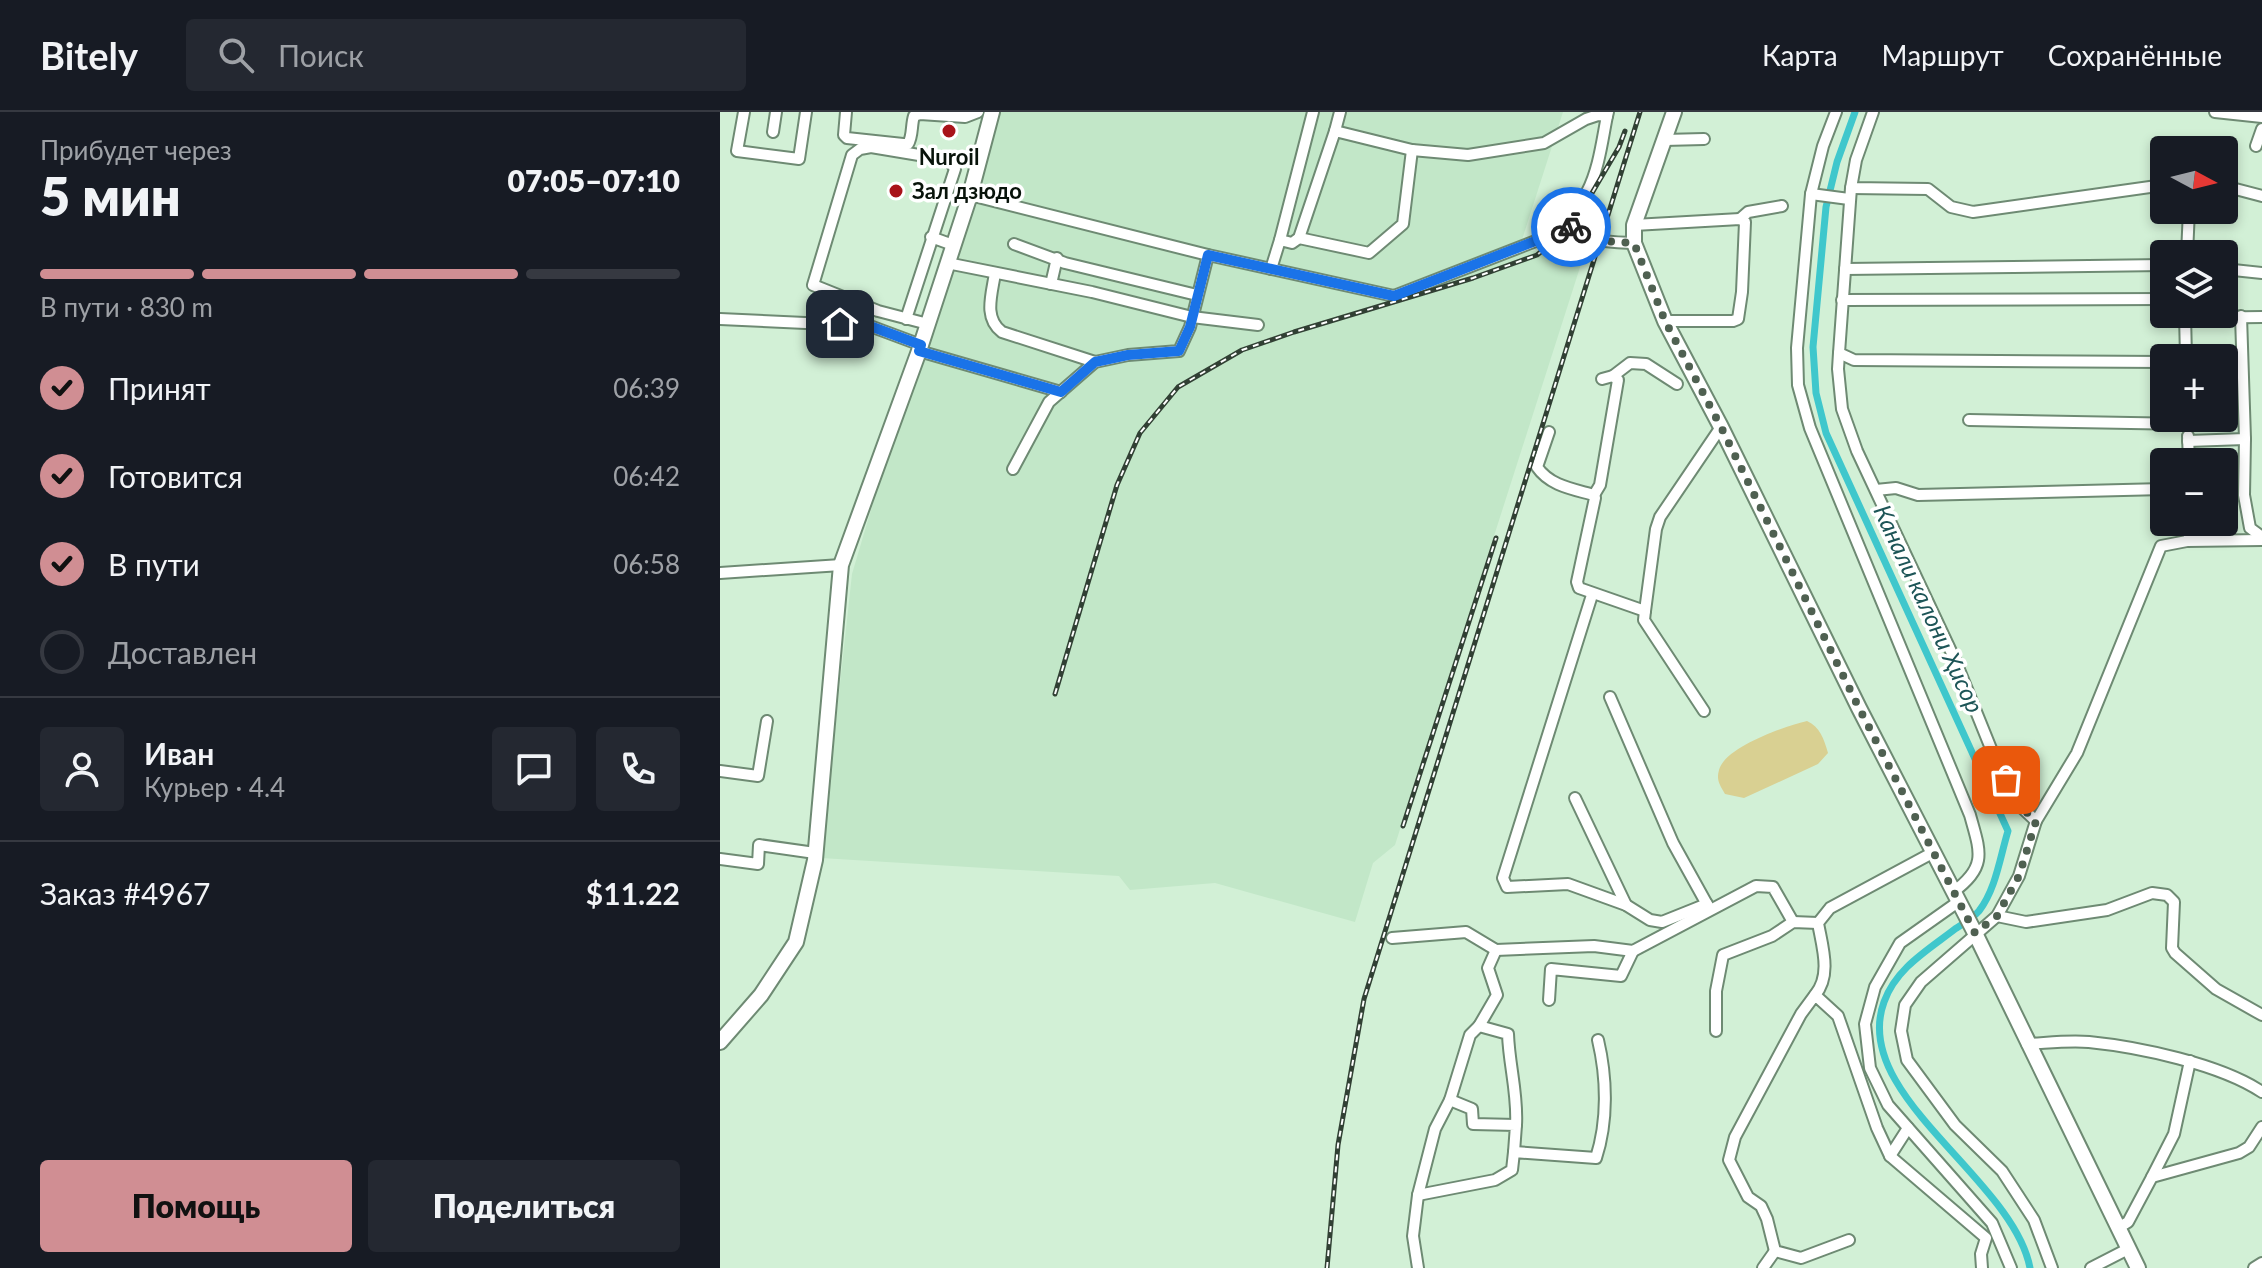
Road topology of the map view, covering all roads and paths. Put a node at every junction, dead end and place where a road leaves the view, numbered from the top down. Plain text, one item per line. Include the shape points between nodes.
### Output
1 (744, 112) edge
2 (776, 112) edge
3 (806, 112) edge
4 (846, 112) edge
5 (978, 112) edge
6 (992, 112) edge
7 (1313, 112) edge
8 (1340, 112) edge
9 (1674, 112) edge
10 (1836, 112) edge
11 (1873, 112) edge
12 (2215, 112) edge
13 (1608, 114) edge
14 (2262, 117) edge
15 (2262, 129) edge
16 (1335, 131) junction
17 (773, 132) dead end
18 (1704, 139) dead end
19 (1664, 140) junction
20 (2256, 146) dead end
21 (1412, 150) junction
22 (2150, 187) edge
23 (2238, 190) edge
24 (1814, 194) junction
25 (970, 195) junction
26 (1848, 195) junction
27 (2262, 196) edge
28 (1782, 206) dead end
29 (1740, 219) junction
30 (1634, 225) junction
31 (1572, 227) junction
32 (931, 237) junction
33 (1299, 238) junction
34 (1280, 240) junction
35 (1634, 243) junction
36 (1014, 244) dead end
37 (953, 245) junction
38 (1208, 255) junction
39 (1057, 258) junction
40 (947, 263) junction
41 (2150, 265) edge
42 (1271, 269) junction
43 (1845, 269) junction
44 (2238, 270) edge
45 (995, 273) junction
46 (2262, 273) edge
47 (1120, 277) junction
48 (1051, 284) junction
49 (1197, 295) junction
50 (1116, 298) junction
51 (2150, 299) edge
52 (1842, 300) junction
53 (2241, 316) joint
54 (1192, 317) junction
55 (2262, 317) edge
56 (720, 319) edge
57 (906, 319) junction
58 (1665, 321) junction
59 (928, 324) junction
60 (1258, 325) dead end
61 (920, 348) junction
62 (1839, 353) junction
63 (1095, 362) junction
64 (2150, 362) edge
65 (1677, 384) dead end
66 (1061, 392) junction
67 (1969, 420) dead end
68 (2150, 421) edge
69 (1721, 427) junction
70 (1549, 432) dead end
71 (2188, 432) edge
72 (2245, 439) junction
73 (2188, 441) junction
74 (2188, 448) edge
75 (1013, 469) dead end
76 (2150, 489) edge
77 (1876, 490) junction
78 (1594, 495) junction
79 (2190, 536) edge
80 (2262, 539) edge
81 (2187, 541) junction
82 (841, 565) junction
83 (720, 573) edge
84 (1592, 595) junction
85 (1645, 611) junction
86 (1610, 697) dead end
87 (1704, 711) dead end
88 (767, 721) dead end
89 (720, 771) edge
90 (1575, 798) dead end
91 (2036, 821) junction
92 (1934, 852) junction
93 (815, 853) junction
94 (720, 859) edge
95 (1956, 897) junction
96 (1626, 905) junction
97 (1708, 907) junction
98 (1997, 916) junction
99 (1793, 922) junction
100 (1818, 923) junction
101 (1975, 933) junction
102 (1392, 938) dead end
103 (1496, 950) junction
104 (1633, 951) junction
105 (1815, 995) junction
106 (1549, 1000) dead end
107 (2262, 1015) edge
108 (1479, 1026) junction
109 (1716, 1031) dead end
110 (1598, 1040) dead end
111 (720, 1042) edge
112 (2027, 1044) junction
113 (2190, 1061) junction
114 (2262, 1092) edge
115 (1450, 1100) junction
116 (1516, 1125) junction
117 (2262, 1127) edge
118 (1908, 1128) junction
119 (1514, 1152) junction
120 (1890, 1156) junction
121 (2152, 1177) junction
122 (1418, 1195) junction
123 (2118, 1228) junction
124 (1849, 1240) dead end
125 (2128, 1249) junction
126 (1775, 1251) junction
127 (2262, 1263) edge
128 (1418, 1268) edge
129 (1763, 1268) edge
130 (1982, 1268) edge
131 (2011, 1268) edge
132 (2052, 1268) edge
133 (2091, 1268) edge
134 (2138, 1268) edge
135 (2254, 1268) edge

1 - 3 street via 737,151 799,159
2 - 17 street
4 - 5 street via 847,138 903,144 911,139 914,116 965,117
6 - 25 main road
7 - 34 street
8 - 16 street
9 - 19 main road
10 - 24 street
11 - 26 street
12 - 14 street
13 - 21 street via 1586,119 1544,143 1468,155
13 - 31 street via 1595,172 1573,214
15 - 20 street
16 - 21 street
16 - 33 street
18 - 19 street
19 - 30 main road
21 - 33 street via 1403,224 1369,253
22 - 26 street via 1973,212 1951,207 1928,189
23 - 27 street
24 - 26 street
24 - 95 street via 1797,348 1798,385 1810,428 1970,815 1980,851 1971,879
25 - 37 main road
25 - 38 street
26 - 43 street
28 - 29 street via 1748,212
29 - 30 street
29 - 58 street via 1745,222 1738,319
30 - 35 main road
31 - 35 street via 1601,241
31 - 42 street via 1394,296
32 - 37 street
32 - 57 street
32 - 57 street via 953,163 871,147 852,155 813,285
33 - 34 street via 1292,243
34 - 42 street
35 - 58 main road
36 - 39 street
37 - 40 main road
38 - 42 street
38 - 49 street
39 - 47 street
39 - 48 street
40 - 45 street
40 - 59 main road
41 - 43 street
43 - 52 street
44 - 46 street
45 - 48 street
45 - 63 street via 993,326
47 - 49 street
47 - 50 street
48 - 50 street
49 - 54 street
50 - 54 street
51 - 52 street
52 - 62 street
53 - 55 street
53 - 72 street
54 - 60 street
54 - 63 street via 1179,351
56 - 61 street via 870,326
57 - 59 street
58 - 69 main road
59 - 61 main road
61 - 66 street
61 - 82 main road
62 - 64 street via 1854,360
62 - 77 street via 1842,409
63 - 66 street
65 - 78 street via 1646,364 1630,363 1608,377 1618,380
66 - 75 street via 1049,402
67 - 68 street
69 - 85 street via 1660,517
69 - 92 main road
70 - 78 street via 1537,467 1544,478
71 - 73 street
72 - 73 street
72 - 80 street via 2244,495 2250,528
73 - 74 street
76 - 77 street via 1918,495 1896,488
77 - 91 street via 1994,756 2018,804
78 - 84 street via 1577,582
79 - 81 street
80 - 81 street
81 - 91 street via 2161,546 2077,753
82 - 83 street
82 - 93 main road
84 - 85 street
84 - 96 street via 1503,878 1507,887 1568,884
85 - 87 street via 1644,620
86 - 97 street via 1673,843
88 - 89 street via 758,776
90 - 96 street
91 - 98 street via 2019,876
92 - 95 main road
92 - 100 street via 1830,908
93 - 94 street via 759,845 758,864
93 - 111 main road via 796,942 761,995
95 - 101 main road
95 - 118 street via 1900,943 1875,987 1865,1024 1870,1068 1888,1105
96 - 97 street via 1662,922
97 - 99 street via 1756,886 1773,887
97 - 104 street
98 - 101 street
98 - 107 street via 2026,922 2107,910 2152,893 2167,895 2174,902 2175,953 2216,989
99 - 100 street
99 - 109 street via 1723,955
100 - 105 street via 1825,966 1823,986
101 - 112 main road
101 - 132 street via 1921,982 1905,1005 1901,1031 1907,1060 1955,1125 2002,1171 2034,1220
102 - 103 street via 1466,932
103 - 104 street via 1594,946
103 - 108 street via 1488,968 1497,995
104 - 106 street via 1621,976 1551,969
105 - 120 street via 1838,1016
105 - 126 street via 1735,1137 1729,1160 1748,1197 1761,1206
108 - 115 street via 1470,1035
108 - 116 street via 1508,1034
110 - 119 street via 1605,1068 1603,1138 1596,1158
112 - 113 street via 2086,1041
112 - 123 main road
113 - 114 street
113 - 121 street via 2174,1134
115 - 116 street via 1472,1109 1473,1124
115 - 122 street via 1435,1129
116 - 119 street
117 - 121 street via 2239,1153
118 - 120 street
118 - 131 street via 1992,1223
119 - 122 street via 1512,1170 1495,1180
120 - 130 street via 1986,1238
121 - 123 street via 2128,1222
122 - 128 street via 1413,1236
123 - 125 main road
124 - 126 street via 1801,1258
125 - 133 street
125 - 134 main road
126 - 129 street
127 - 135 street

